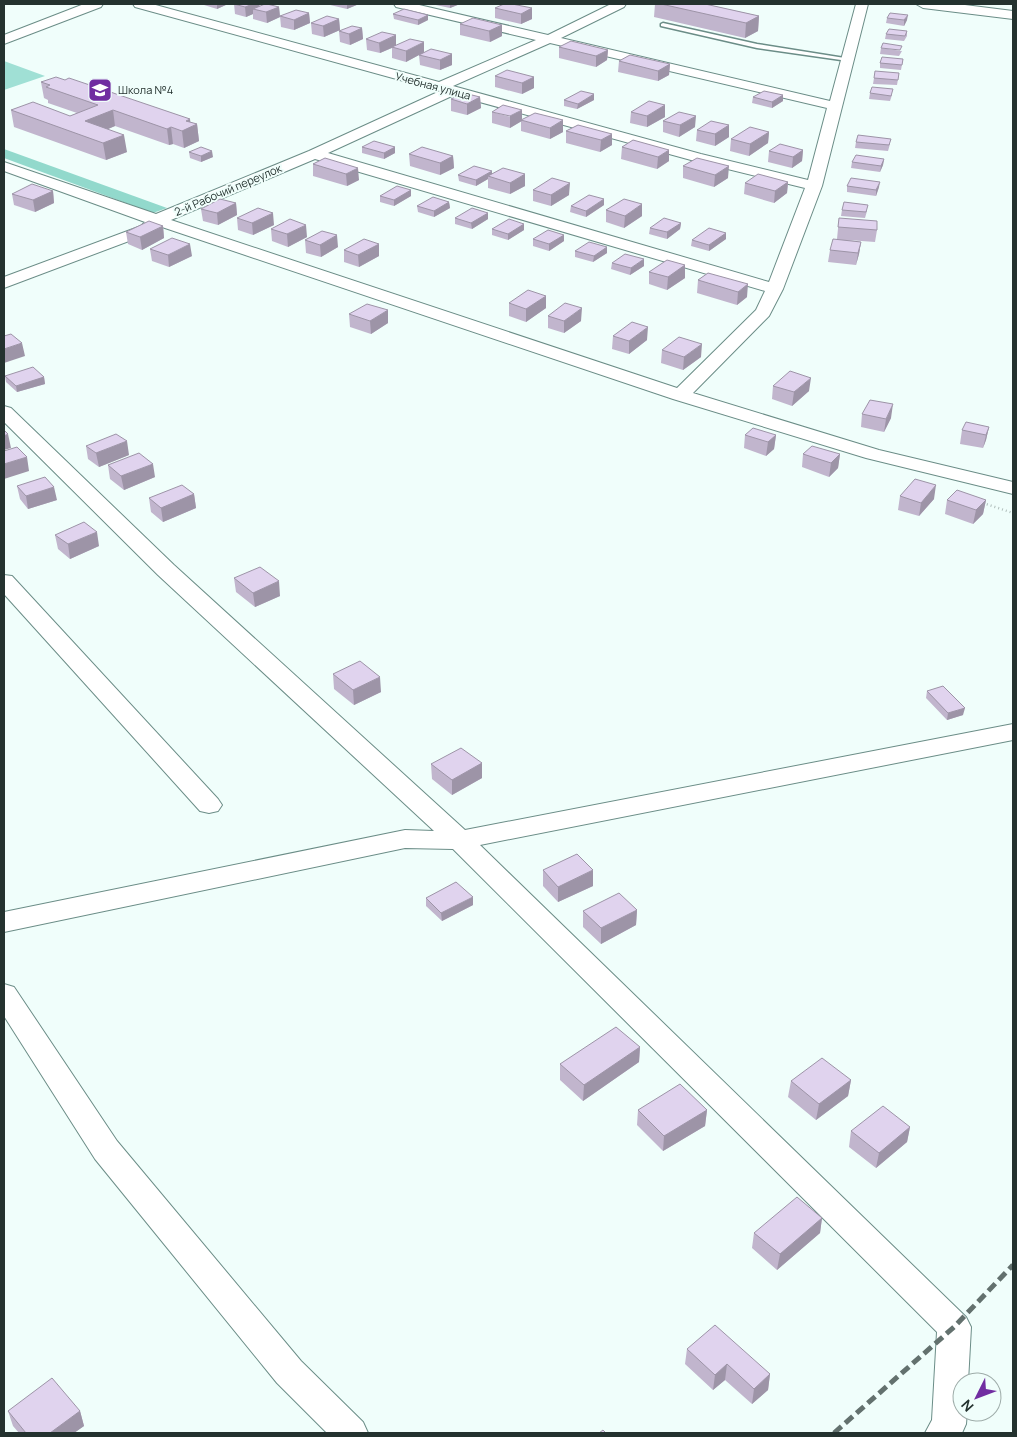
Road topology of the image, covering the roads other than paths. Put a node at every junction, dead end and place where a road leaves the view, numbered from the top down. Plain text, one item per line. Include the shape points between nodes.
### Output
1 (96, 4) edge
2 (139, 4) edge
3 (400, 4) edge
4 (620, 4) edge
5 (862, 4) edge
6 (923, 4) edge
7 (1013, 15) edge
8 (663, 25) dead end
9 (549, 39) junction
10 (4, 40) edge
11 (848, 59) junction
12 (445, 89) junction
13 (835, 106) junction
14 (314, 154) junction
15 (4, 166) edge
16 (814, 186) junction
17 (156, 220) junction
18 (4, 282) edge
19 (775, 289) junction
20 (680, 395) junction
21 (4, 412) edge
22 (1013, 488) edge
23 (4, 581) edge
24 (1013, 732) edge
25 (209, 805) dead end
26 (460, 840) junction
27 (4, 922) edge
28 (4, 994) edge
29 (952, 1430) edge
30 (351, 1433) edge

1 - 10 street
2 - 12 street, Учебная улица
3 - 9 street
4 - 9 street, 2-й Рабочий переулок
5 - 11 street
6 - 7 street
8 - 11 lane via 757,46
9 - 12 street, 2-й Рабочий переулок
9 - 13 street
11 - 13 street
12 - 14 street, 2-й Рабочий переулок
12 - 16 street, Учебная улица via 696,158
13 - 16 street
14 - 17 street, 2-й Рабочий переулок
14 - 19 street
15 - 17 street
16 - 19 street
17 - 18 street, 2-й Рабочий переулок via 147,229
17 - 20 street
19 - 20 street via 763,312
20 - 22 street via 874,454
21 - 26 street via 166,570
23 - 25 street
24 - 26 street
26 - 27 street via 405,840
26 - 29 street via 954,1327
28 - 30 street via 106,1150 289,1372

